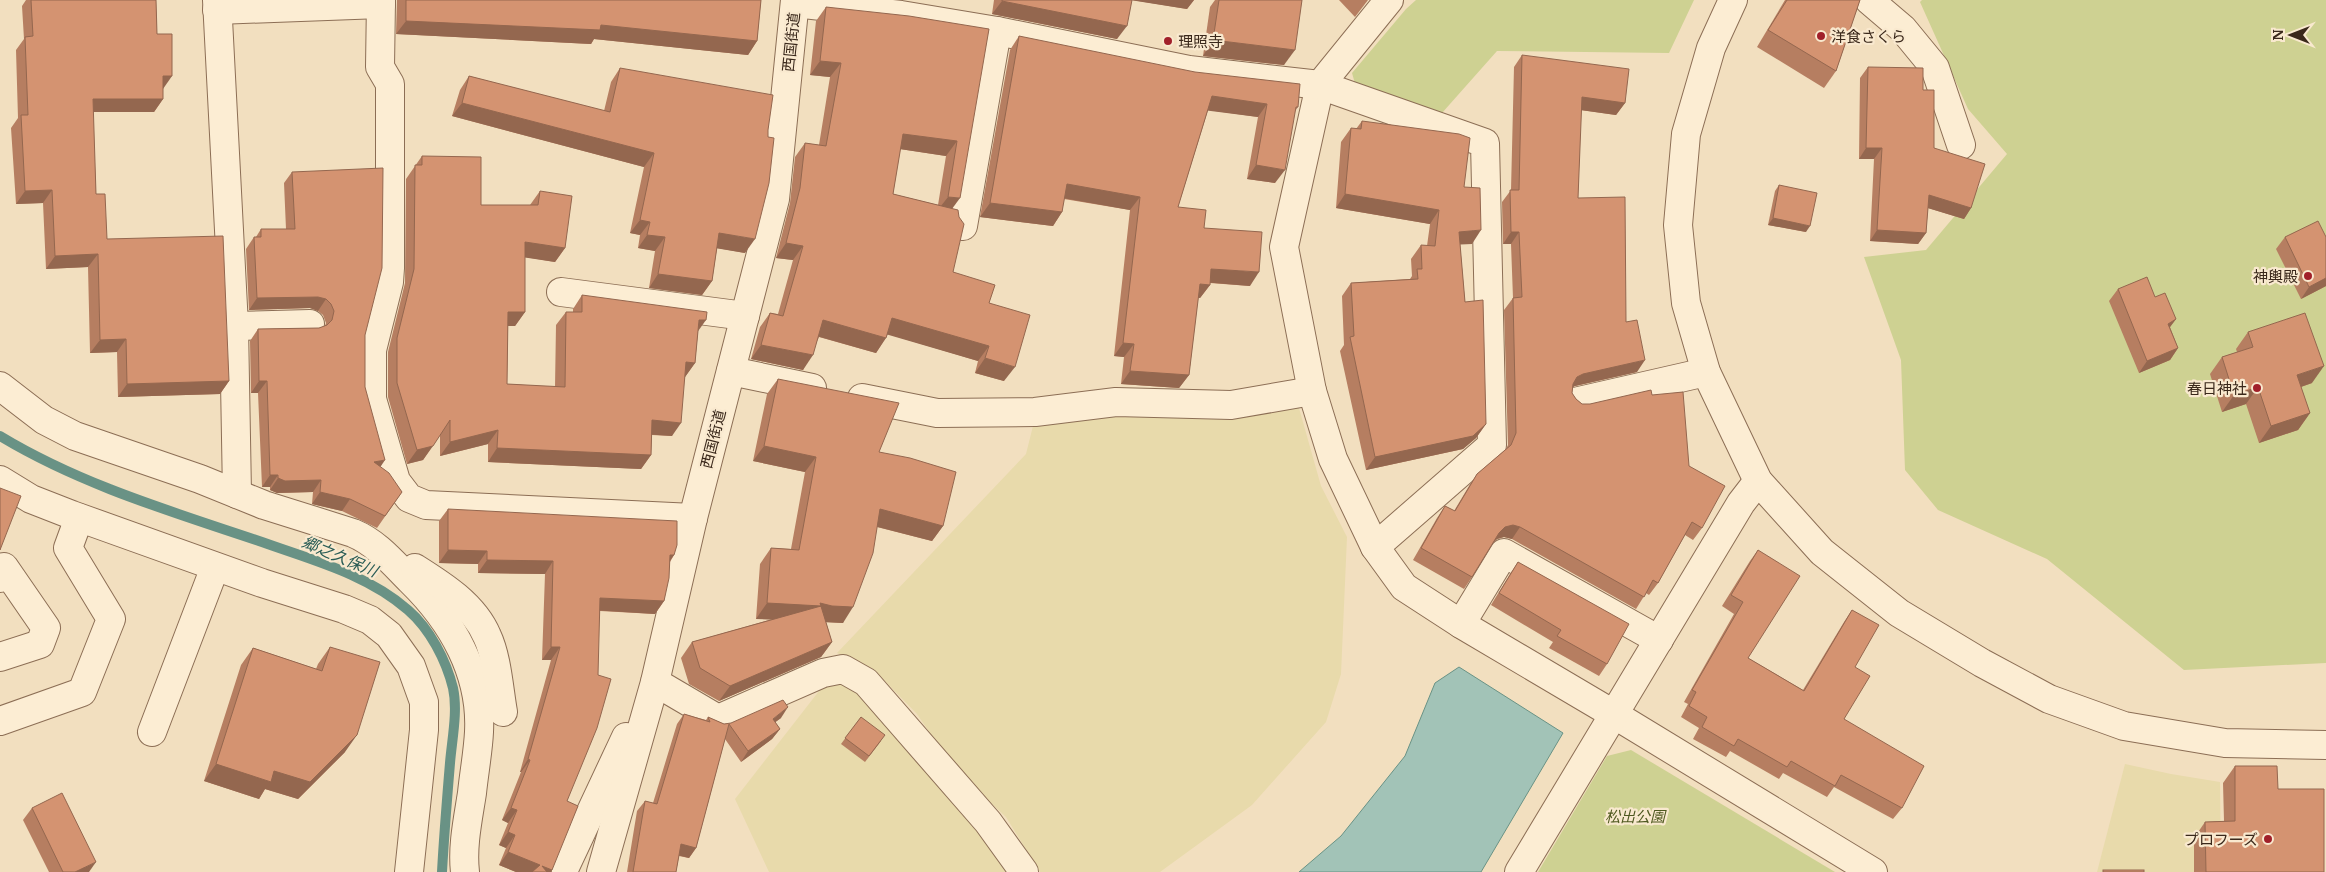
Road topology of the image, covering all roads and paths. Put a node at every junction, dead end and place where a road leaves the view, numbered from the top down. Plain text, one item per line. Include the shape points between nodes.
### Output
1 (1389, 0) edge
2 (1733, 0) edge
3 (1869, 0) edge
4 (381, 2) edge
5 (795, 2) edge
6 (217, 5) edge
7 (998, 31) junction
8 (1320, 85) junction
9 (1961, 145) dead end
10 (963, 226) edge
11 (561, 292) dead end
12 (745, 316) junction
13 (310, 324) dead end
14 (234, 326) junction
15 (731, 371) junction
16 (1706, 372) junction
17 (0, 386) edge
18 (1312, 392) junction
19 (1579, 402) edge
20 (0, 480) edge
21 (1758, 481) junction
22 (237, 494) junction
23 (79, 518) junction
24 (693, 518) junction
25 (1375, 547) junction
26 (215, 567) junction
27 (0, 578) edge
28 (1461, 624) junction
29 (1659, 640) junction
30 (0, 657) edge
31 (651, 695) junction
32 (1614, 715) junction
33 (0, 721) edge
34 (152, 732) dead end
35 (2326, 745) edge
36 (565, 867) dead end
37 (409, 872) edge
38 (465, 872) edge
39 (601, 872) edge
40 (1024, 872) edge
41 (1519, 872) edge
42 (1872, 872) edge

1 - 8 street
2 - 16 street via 1711,48 1686,134 1678,225 1686,303
3 - 9 street via 1903,29 1935,68
4 - 6 street
4 - 24 street via 380,67 390,84 390,268 372,350 371,383 375,412 396,481 409,498 430,505
5 - 7 street
5 - 12 street, 西国街道 via 775,199
6 - 14 street
7 - 8 street via 1190,70
7 - 10 street
8 - 18 street via 1284,247
8 - 25 street via 1485,143 1492,445
11 - 12 street
12 - 15 street, 西国街道
13 - 14 street
14 - 22 street
15 - 18 street via 937,413 1035,412 1116,402 1231,405
15 - 24 street, 西国街道
16 - 19 street
16 - 21 street
17 - 22 street via 44,420 75,436
18 - 25 street via 1333,459
20 - 23 street via 31,498
21 - 29 street via 1741,503
21 - 35 street via 1822,552 1899,613 2050,699 2124,726 2225,743
22 - 38 street via 360,536 395,563 406,562 444,588 472,611 482,626 491,647 503,712 476,697 479,731
23 - 26 street
23 - 33 street via 68,548 111,619 104,639 82,692
24 - 31 street, 西国街道
25 - 28 street via 1404,586
26 - 34 street
26 - 37 street via 344,609 380,628 398,646 416,678 423,696 424,711
27 - 30 street via 4,567 46,628 40,644
28 - 29 street via 1504,553
28 - 32 street
29 - 32 street
31 - 36 street via 626,736
31 - 39 street, 西国街道
31 - 40 street via 718,719 823,673 843,669 866,682 988,822
32 - 41 street
32 - 42 street

